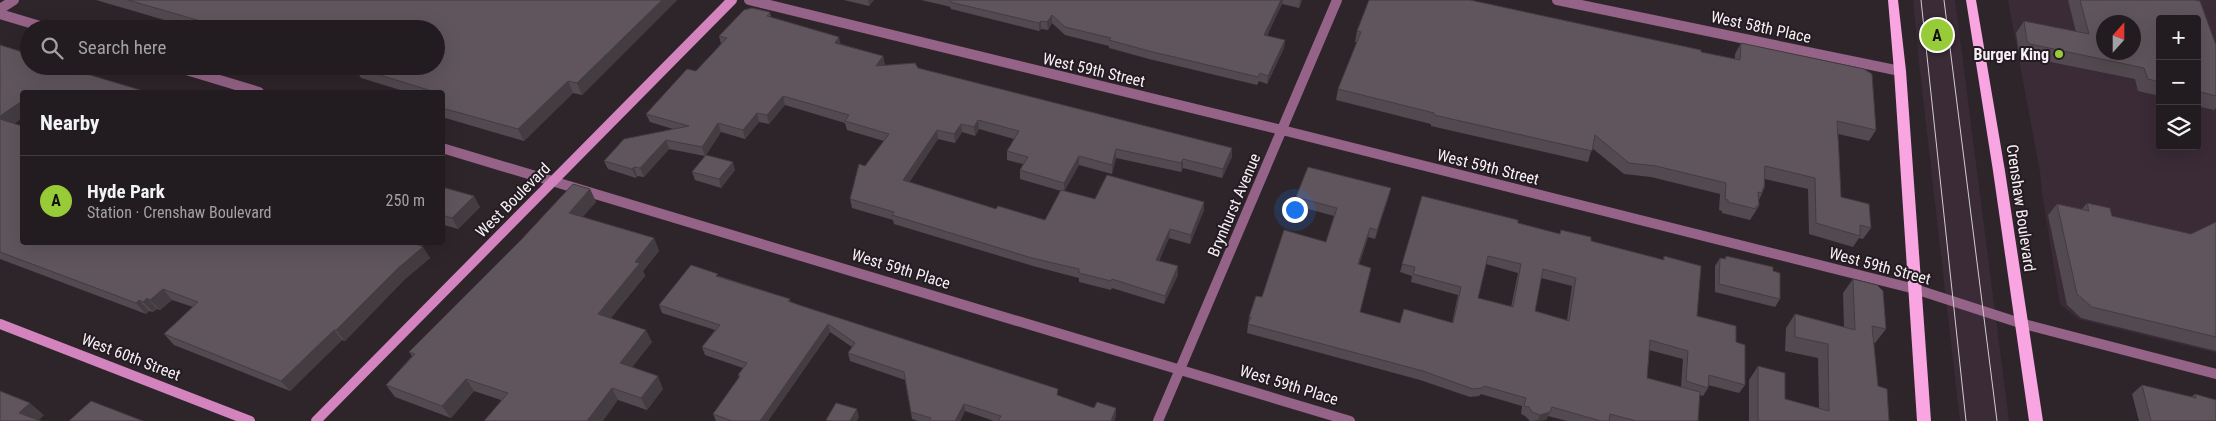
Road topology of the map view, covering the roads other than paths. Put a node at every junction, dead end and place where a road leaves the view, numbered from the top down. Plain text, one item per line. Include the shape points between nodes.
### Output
1 (14, 0) edge
2 (732, 0) edge
3 (749, 0) edge
4 (1337, 0) edge
5 (1557, 0) edge
6 (1893, 0) edge
7 (1971, 0) edge
8 (0, 9) edge
9 (0, 14) edge
10 (20, 20) edge
11 (1900, 71) junction
12 (203, 75) edge
13 (252, 90) edge
14 (1282, 130) junction
15 (445, 149) edge
16 (554, 182) junction
17 (1915, 289) junction
18 (2020, 323) junction
19 (0, 324) edge
20 (1180, 369) junction
21 (2216, 374) edge
22 (250, 421) edge
23 (316, 421) edge
24 (1158, 421) edge
25 (1350, 421) edge
26 (1924, 421) edge
27 (2036, 421) edge

1 - 8 street
2 - 16 main road, West Boulevard
3 - 14 street, West 59th Street
4 - 14 street, Brynhurst Avenue
5 - 11 street, West 58th Place
6 - 11 main road
7 - 18 main road, Crenshaw Boulevard
9 - 10 street
11 - 17 main road
12 - 13 street
14 - 17 street, West 59th Street
14 - 20 street, Brynhurst Avenue
15 - 16 street, West 59th Place
16 - 20 street, West 59th Place
16 - 23 main road, West Boulevard
17 - 18 street, West 59th Street
17 - 26 main road
18 - 21 street, West 59th Street
18 - 27 main road, Crenshaw Boulevard
19 - 22 main road, West 60th Street
20 - 24 street, Brynhurst Avenue
20 - 25 street, West 59th Place

